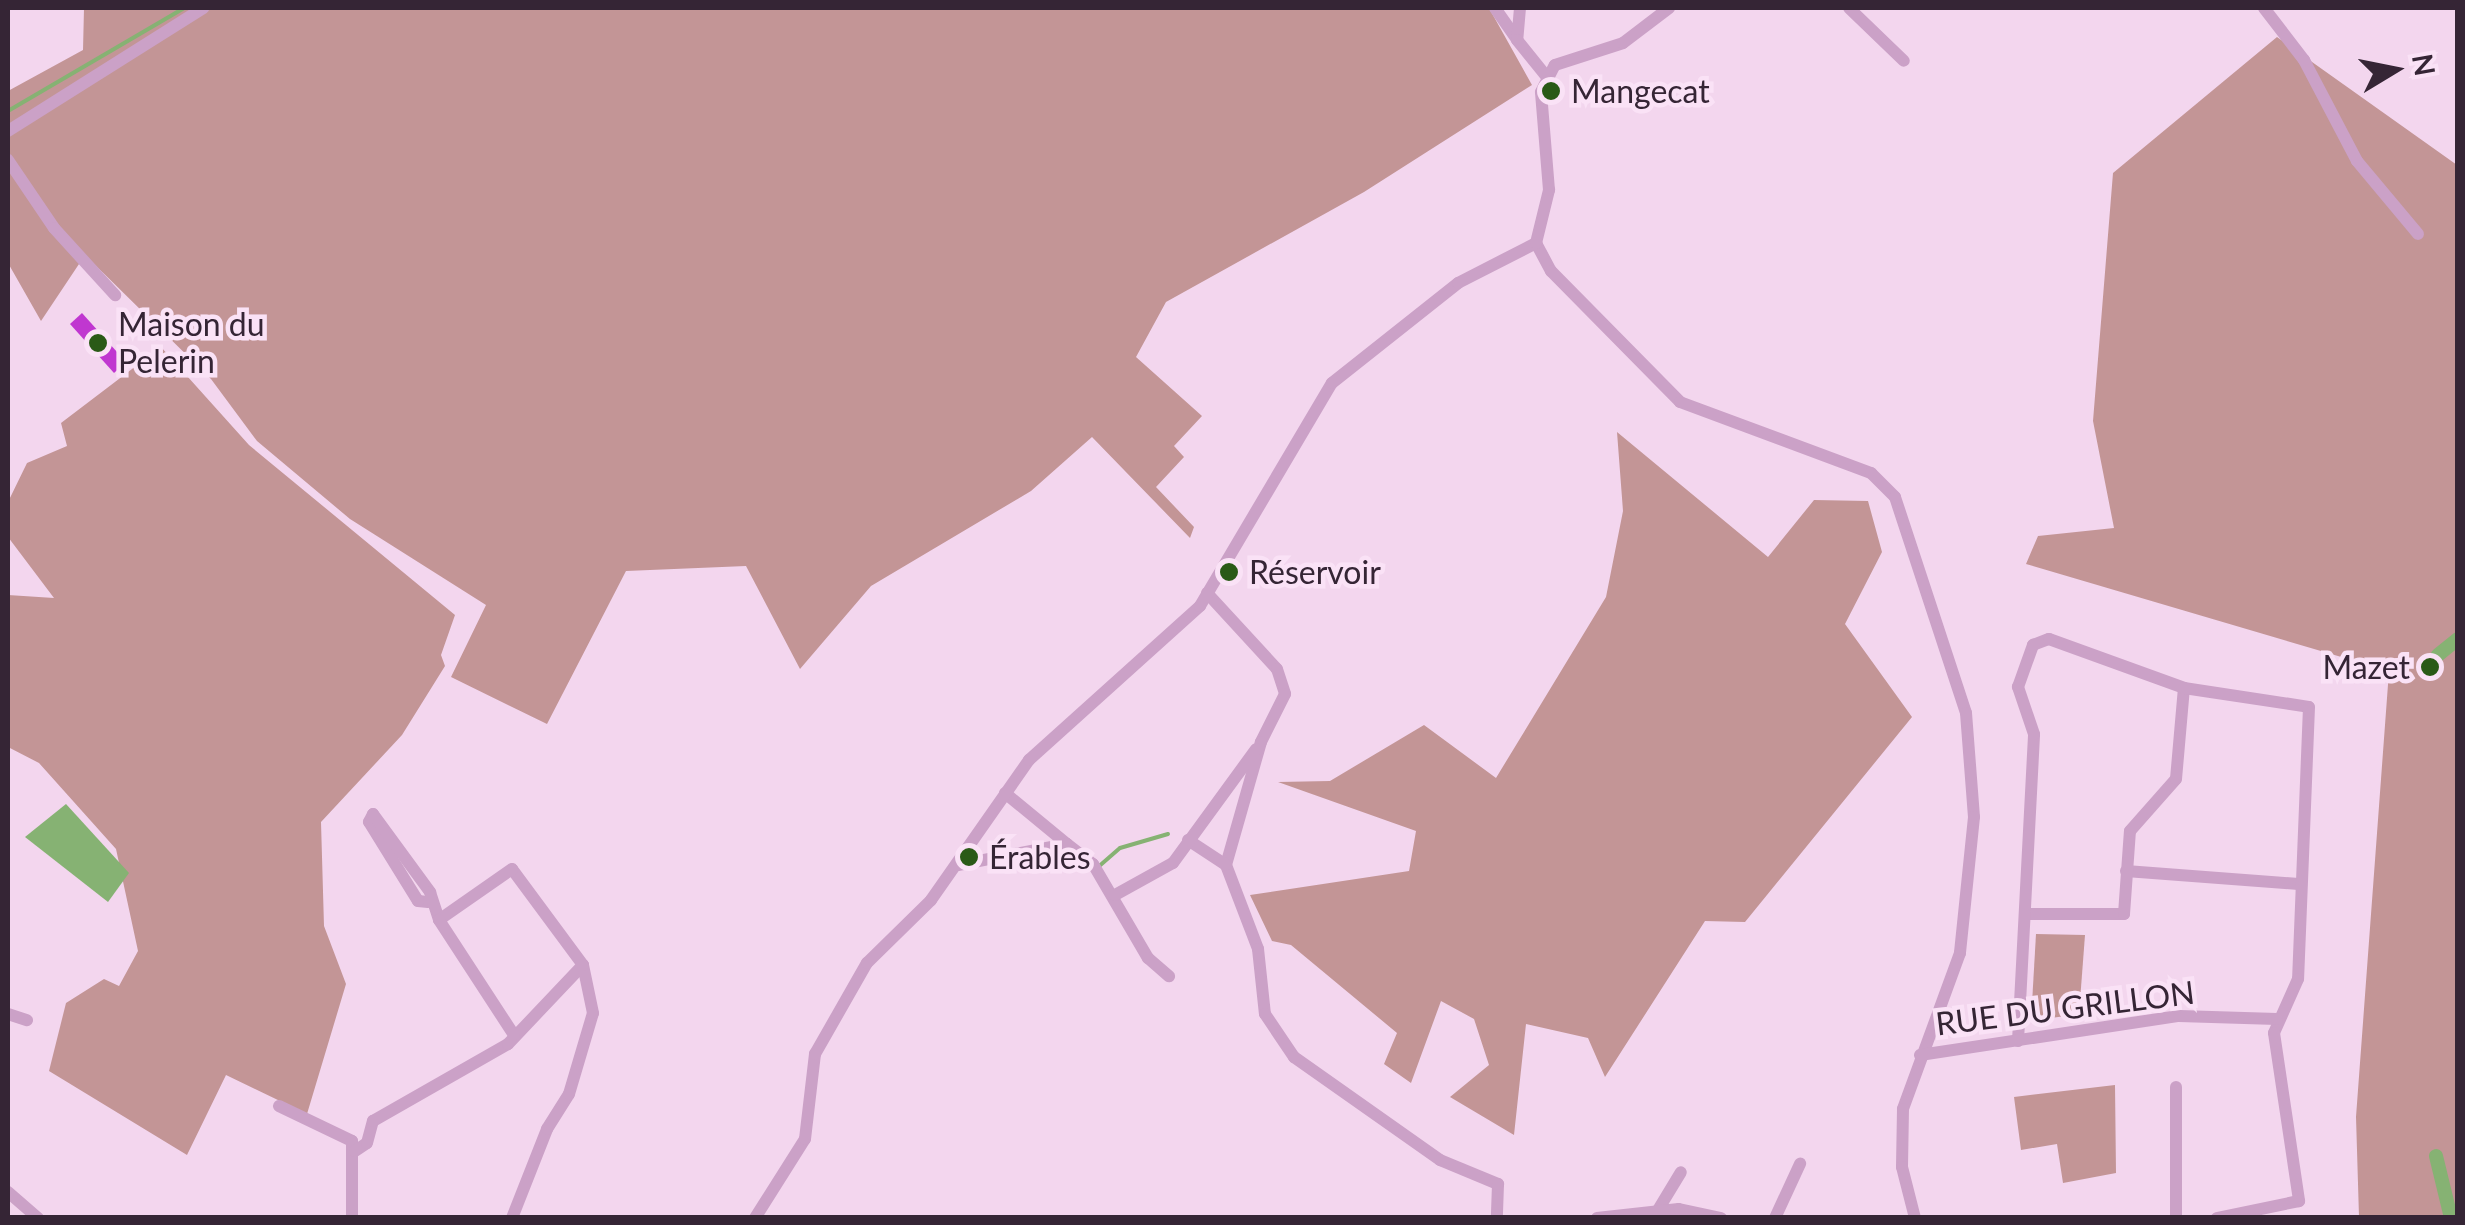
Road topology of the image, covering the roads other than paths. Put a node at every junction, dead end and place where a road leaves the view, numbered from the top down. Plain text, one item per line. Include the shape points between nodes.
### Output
1 (204, 8) edge
2 (1495, 8) edge
3 (1520, 8) edge
4 (1668, 8) edge
5 (1849, 8) edge
6 (2264, 8) edge
7 (1517, 40) junction
8 (1904, 61) dead end
9 (1546, 76) junction
10 (8, 131) edge
11 (8, 160) edge
12 (2418, 234) dead end
13 (1536, 243) junction
14 (115, 295) dead end
15 (1207, 593) junction
16 (2184, 688) junction
17 (1261, 742) junction
18 (1005, 793) junction
19 (1188, 840) junction
20 (1067, 844) junction
21 (958, 865) junction
22 (1226, 865) junction
23 (2126, 871) junction
24 (2299, 884) junction
25 (1115, 894) junction
26 (428, 902) junction
27 (2026, 914) junction
28 (439, 920) junction
29 (583, 965) junction
30 (1169, 976) dead end
31 (8, 1014) edge
32 (2276, 1019) junction
33 (27, 1020) dead end
34 (514, 1035) junction
35 (2018, 1041) junction
36 (1920, 1054) junction
37 (2176, 1087) dead end
38 (279, 1106) dead end
39 (355, 1151) junction
40 (1800, 1164) dead end
41 (1681, 1172) dead end
42 (8, 1192) edge
43 (1658, 1210) junction
44 (1692, 1214) edge
45 (38, 1218) edge
46 (352, 1218) edge
47 (512, 1218) edge
48 (756, 1218) edge
49 (1497, 1218) edge
50 (1597, 1218) edge
51 (1720, 1218) edge
52 (1776, 1218) edge
53 (1915, 1218) edge
54 (2176, 1218) edge
55 (2217, 1218) edge

1 - 10 street
2 - 7 street
3 - 7 street
4 - 9 street via 1623,43 1567,56
5 - 8 street
6 - 12 street via 2304,60 2357,161
7 - 9 street
9 - 13 street via 1549,190
11 - 14 street via 54,228
13 - 15 street via 1458,282 1332,383
13 - 36 street via 1551,271 1680,402 1871,473 1895,497 1966,713 1974,817 1960,953
15 - 17 street via 1277,669 1285,694
15 - 18 street via 1029,760
16 - 23 street via 2176,779 2130,831
16 - 24 street via 2309,707
16 - 27 street via 2049,639 2033,645 2018,686 2034,734
17 - 19 street
17 - 22 street
18 - 20 street
18 - 21 street
19 - 22 street
19 - 25 street via 1173,863
20 - 21 street
20 - 25 street
21 - 48 street via 868,964 815,1054 805,1139
22 - 49 street via 1258,949 1265,1014 1294,1057 1440,1160 1498,1184
23 - 24 street
23 - 27 street via 2124,914
24 - 32 street via 2298,979
25 - 30 street via 1131,934
26 - 26 street via 430,892 374,814 368,822 418,901
26 - 28 street
27 - 35 street
28 - 29 street via 512,870
28 - 34 street
29 - 34 street
29 - 47 street via 593,994 591,1031
31 - 33 street
32 - 35 street, RUE DU GRILLON via 2180,1016
32 - 55 street via 2299,1201
34 - 39 street via 474,1068 373,1121 366,1143
35 - 36 street, RUE DU GRILLON
36 - 53 street via 1900,1135
37 - 54 street
38 - 39 street via 352,1141
39 - 46 street
40 - 52 street
41 - 43 street
42 - 45 street
43 - 44 street
43 - 50 street
44 - 51 street

